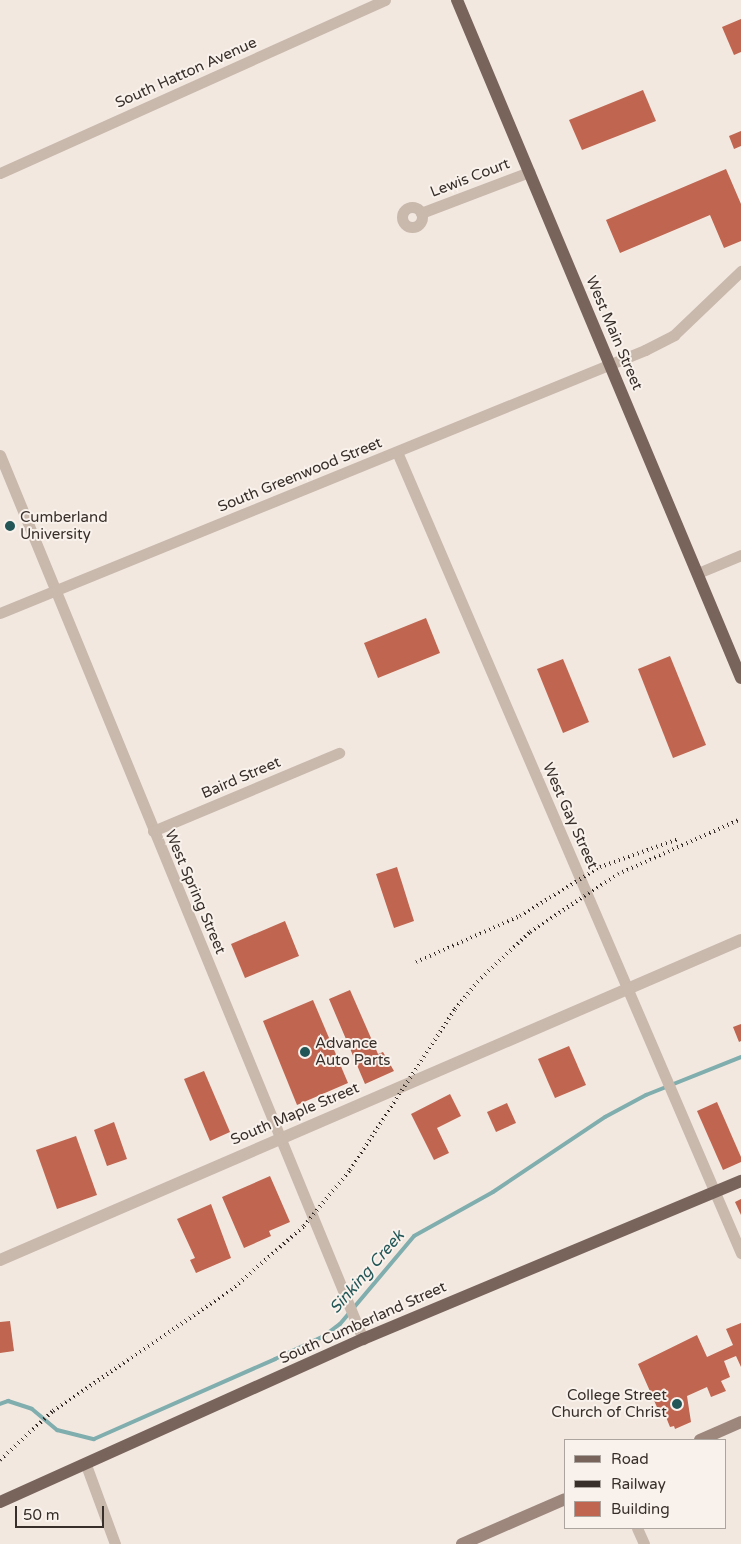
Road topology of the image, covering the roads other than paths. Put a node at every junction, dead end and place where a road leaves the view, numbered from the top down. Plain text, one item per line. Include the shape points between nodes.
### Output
1 (385, 0) edge
2 (457, 0) edge
3 (529, 172) junction
4 (0, 173) edge
5 (421, 213) dead end
6 (741, 271) edge
7 (610, 364) junction
8 (397, 452) junction
9 (0, 455) edge
10 (741, 555) edge
11 (698, 574) junction
12 (56, 590) junction
13 (0, 613) edge
14 (741, 678) edge
15 (339, 754) dead end
16 (153, 831) junction
17 (741, 940) edge
18 (629, 989) junction
19 (281, 1138) junction
20 (741, 1181) edge
21 (715, 1192) junction
22 (741, 1252) edge
23 (0, 1260) edge
24 (363, 1339) junction
25 (741, 1422) edge
26 (702, 1439) edge
27 (86, 1464) junction
28 (564, 1499) edge
29 (0, 1502) edge
30 (637, 1529) edge
31 (115, 1544) edge
32 (462, 1544) edge
33 (644, 1544) edge

1 - 4 street, South Hatton Avenue
2 - 3 main road, West Main Street
3 - 5 street, Lewis Court
3 - 7 main road, West Main Street
6 - 7 street, South Greenwood Street via 674,335
7 - 8 street, South Greenwood Street
7 - 11 main road, West Main Street
8 - 12 street, South Greenwood Street
8 - 18 street, West Gay Street
9 - 12 street, West Spring Street
10 - 11 street
11 - 14 main road, West Main Street
12 - 13 street, South Greenwood Street
12 - 16 street, West Spring Street
15 - 16 street, Baird Street
16 - 19 street, West Spring Street
17 - 18 street, South Maple Street
18 - 19 street, South Maple Street
18 - 21 street, West Gay Street
19 - 23 street, South Maple Street
19 - 24 street, West Spring Street
20 - 21 main road, South Cumberland Street
21 - 22 street, West Gay Street
21 - 24 main road, South Cumberland Street
24 - 27 main road, South Cumberland Street
25 - 26 main road
27 - 29 main road, South Cumberland Street
27 - 31 street
28 - 32 main road
30 - 33 street

